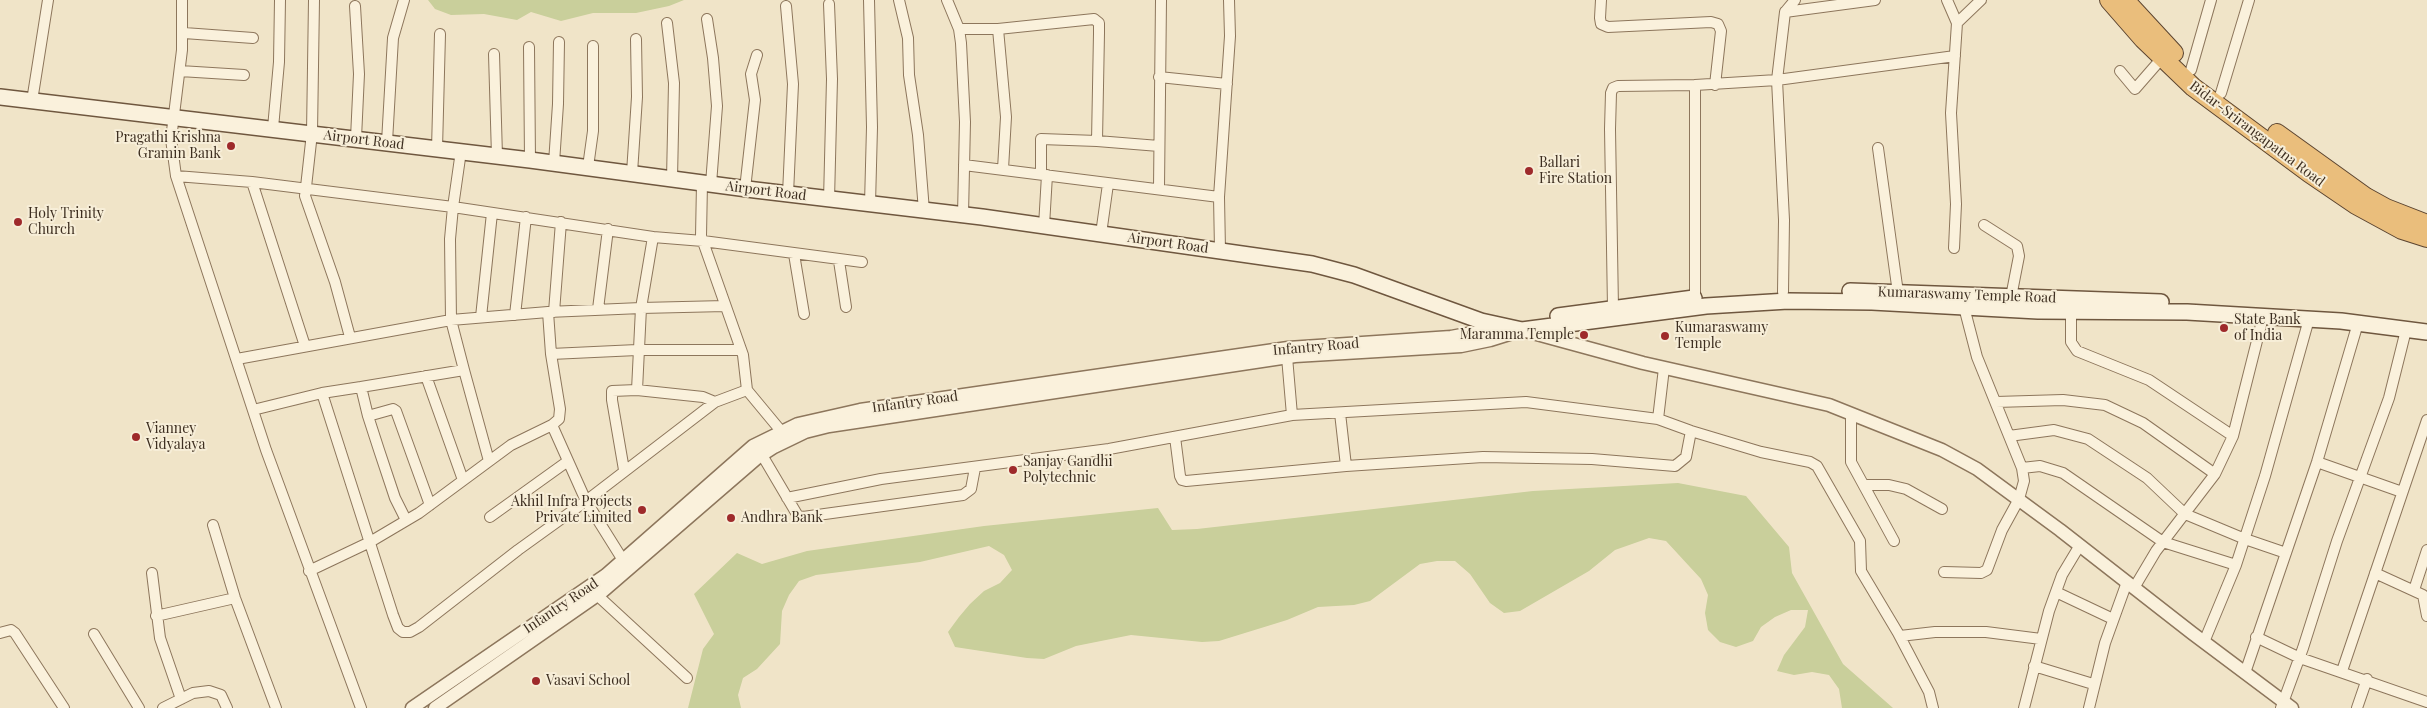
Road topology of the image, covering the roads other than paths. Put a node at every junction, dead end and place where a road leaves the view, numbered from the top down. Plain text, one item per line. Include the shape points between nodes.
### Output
1 (48, 0) edge
2 (182, 0) edge
3 (280, 0) edge
4 (314, 0) edge
5 (404, 0) edge
6 (869, 0) edge
7 (899, 0) edge
8 (947, 0) edge
9 (1161, 0) edge
10 (1228, 0) edge
11 (1601, 0) edge
12 (1796, 0) edge
13 (1875, 0) edge
14 (1947, 0) edge
15 (1981, 0) edge
16 (2109, 0) edge
17 (2125, 0) edge
18 (2211, 0) edge
19 (2249, 0) edge
20 (829, 4) dead end
21 (355, 6) dead end
22 (786, 6) dead end
23 (2139, 7) edge
24 (1785, 12) junction
25 (707, 19) dead end
26 (668, 23) dead end
27 (1957, 23) junction
28 (959, 29) junction
29 (998, 29) junction
30 (184, 33) junction
31 (440, 34) dead end
32 (254, 38) dead end
33 (636, 39) dead end
34 (559, 42) dead end
35 (593, 46) dead end
36 (530, 47) dead end
37 (494, 54) dead end
38 (757, 55) dead end
39 (1955, 56) junction
40 (2162, 58) junction
41 (2191, 70) junction
42 (180, 71) junction
43 (2120, 71) dead end
44 (244, 75) dead end
45 (1159, 78) junction
46 (1777, 80) junction
47 (1227, 84) junction
48 (1715, 85) junction
49 (1695, 86) junction
50 (2221, 93) junction
51 (0, 97) edge
52 (32, 101) junction
53 (173, 118) junction
54 (273, 128) junction
55 (312, 134) junction
56 (356, 138) junction
57 (1097, 141) junction
58 (387, 142) junction
59 (1159, 146) junction
60 (1878, 148) dead end
61 (437, 149) junction
62 (461, 152) junction
63 (497, 156) junction
64 (530, 160) junction
65 (554, 163) junction
66 (964, 165) junction
67 (588, 167) junction
68 (1003, 170) junction
69 (632, 173) junction
70 (1044, 175) junction
71 (176, 176) junction
72 (672, 179) junction
73 (252, 182) junction
74 (707, 184) junction
75 (1108, 184) junction
76 (304, 187) junction
77 (1159, 188) junction
78 (745, 189) junction
79 (788, 194) junction
80 (1219, 197) junction
81 (829, 200) junction
82 (870, 204) junction
83 (453, 207) junction
84 (924, 211) junction
85 (492, 212) junction
86 (963, 215) junction
87 (526, 217) junction
88 (561, 222) junction
89 (2427, 224) edge
90 (1984, 225) dead end
91 (1044, 226) junction
92 (608, 229) junction
93 (1101, 234) junction
94 (653, 237) junction
95 (2427, 238) edge
96 (703, 241) junction
97 (1954, 248) dead end
98 (1220, 250) junction
99 (794, 254) junction
100 (839, 261) junction
101 (862, 262) dead end
102 (1783, 292) junction
103 (1898, 293) junction
104 (2010, 297) junction
105 (1695, 298) junction
106 (725, 306) junction
107 (846, 306) dead end
108 (1964, 307) junction
109 (641, 308) junction
110 (1613, 308) junction
111 (598, 309) junction
112 (2071, 311) junction
113 (551, 312) junction
114 (804, 314) dead end
115 (515, 315) junction
116 (481, 317) junction
117 (2263, 317) junction
118 (2309, 319) junction
119 (451, 320) junction
120 (2427, 322) edge
121 (2358, 323) junction
122 (1512, 327) junction
123 (2406, 330) junction
124 (2427, 332) edge
125 (350, 337) junction
126 (305, 346) junction
127 (637, 350) junction
128 (741, 350) junction
129 (551, 354) junction
130 (1287, 357) junction
131 (237, 359) junction
132 (1664, 368) junction
133 (464, 370) junction
134 (426, 376) junction
135 (361, 387) junction
136 (637, 390) junction
137 (747, 390) junction
138 (322, 393) junction
139 (715, 402) junction
140 (1996, 402) junction
141 (253, 410) junction
142 (1340, 413) junction
143 (1851, 414) junction
144 (1292, 415) junction
145 (368, 416) junction
146 (1658, 419) junction
147 (2427, 420) edge
148 (552, 425) junction
149 (781, 431) junction
150 (1691, 431) junction
151 (2009, 436) junction
152 (2233, 436) junction
153 (1175, 437) junction
154 (758, 451) junction
155 (489, 461) junction
156 (568, 461) junction
157 (2317, 462) junction
158 (1346, 466) junction
159 (975, 468) junction
160 (2022, 468) junction
161 (624, 470) junction
162 (2215, 474) junction
163 (2360, 478) junction
164 (463, 480) junction
165 (1865, 485) junction
166 (2402, 492) junction
167 (787, 498) junction
168 (2019, 499) junction
169 (586, 500) junction
170 (430, 505) junction
171 (1942, 509) dead end
172 (2185, 514) junction
173 (490, 517) dead end
174 (406, 520) junction
175 (213, 525) dead end
176 (2245, 539) junction
177 (1894, 541) dead end
178 (370, 542) junction
179 (2163, 542) junction
180 (2080, 545) junction
181 (2427, 550) edge
182 (2286, 553) junction
183 (626, 565) junction
184 (2236, 565) junction
185 (2425, 566) edge
186 (310, 571) junction
187 (1944, 572) dead end
188 (152, 573) dead end
189 (2375, 573) junction
190 (2130, 585) junction
191 (2414, 590) junction
192 (2056, 592) junction
193 (597, 596) junction
194 (235, 598) junction
195 (156, 616) junction
196 (2427, 616) edge
197 (2114, 619) junction
198 (0, 633) edge
199 (94, 634) dead end
200 (1900, 636) junction
201 (2256, 637) junction
202 (2042, 638) junction
203 (2204, 642) junction
204 (2300, 658) junction
205 (2034, 666) junction
206 (2342, 671) junction
207 (2245, 673) junction
208 (687, 678) dead end
209 (2366, 679) junction
210 (2093, 684) junction
211 (180, 699) junction
212 (2427, 702) edge
213 (2286, 706) edge
214 (64, 708) edge
215 (139, 708) edge
216 (163, 708) edge
217 (227, 708) edge
218 (276, 708) edge
219 (360, 708) edge
220 (412, 708) edge
221 (434, 708) edge
222 (1933, 708) edge
223 (2024, 708) edge
224 (2089, 708) edge
225 (2357, 708) edge

1 - 52 street
2 - 30 street
3 - 54 street
4 - 55 street
5 - 58 street via 393,38
6 - 82 street
7 - 84 street via 908,38
8 - 28 street
9 - 45 street
10 - 47 street
11 - 48 street via 1601,24 1608,27 1718,24 1721,31
12 - 24 street
13 - 24 street
14 - 27 street
15 - 27 street
16 - 40 highway, Bidar-Srirangapatna Road
17 - 23 highway
18 - 41 street
19 - 50 street
20 - 81 street via 832,79
21 - 56 street via 359,74
22 - 79 street via 793,84
23 - 41 highway
24 - 46 street
25 - 74 street via 717,106
26 - 72 street via 674,83
27 - 39 street
28 - 29 street
28 - 66 street via 965,122
29 - 57 street via 1094,19 1099,23
29 - 68 street via 1006,117
30 - 32 street
30 - 42 street
31 - 61 street
33 - 69 street via 637,98
34 - 65 street
35 - 67 street via 593,131
36 - 64 street
37 - 63 street
38 - 78 street via 751,74 754,100
39 - 46 street
39 - 97 street via 1951,113 1956,204
40 - 43 street via 2135,89
40 - 95 highway, Bidar-Srirangapatna Road via 2193,87 2339,194 2387,223
41 - 50 highway
42 - 44 street
42 - 53 street
45 - 47 street
45 - 59 street
46 - 48 street
46 - 102 street via 1784,220
47 - 80 street
48 - 49 street
49 - 105 street
49 - 110 street via 1618,86 1611,92
50 - 89 highway via 2366,197
51 - 52 main road, Airport Road
52 - 53 main road, Airport Road
53 - 54 main road, Airport Road
53 - 71 street via 171,152
54 - 55 main road, Airport Road
55 - 56 main road, Airport Road
55 - 76 street
56 - 58 main road, Airport Road
57 - 59 street
57 - 70 street via 1041,139
58 - 61 main road, Airport Road
59 - 77 street
60 - 103 street
61 - 62 main road, Airport Road
62 - 63 main road, Airport Road
62 - 83 street
63 - 64 main road, Airport Road
64 - 65 main road, Airport Road
65 - 67 main road, Airport Road
66 - 68 street
66 - 86 street
67 - 69 main road, Airport Road
68 - 70 street
69 - 72 main road, Airport Road
70 - 75 street
70 - 91 street
71 - 73 street
71 - 131 street
72 - 74 main road, Airport Road
73 - 76 street
73 - 126 street
74 - 78 main road, Airport Road
74 - 96 street
75 - 77 street
75 - 93 street
76 - 83 street
76 - 125 street
77 - 80 street
78 - 79 main road, Airport Road
79 - 81 main road, Airport Road
80 - 98 street
81 - 82 main road, Airport Road
82 - 84 main road, Airport Road
83 - 85 street
83 - 119 street
84 - 86 main road, Airport Road
85 - 87 street
85 - 116 street
86 - 91 main road, Airport Road
87 - 88 street
87 - 115 street
88 - 92 street
88 - 113 street
90 - 104 street via 2017,246 2019,256
91 - 93 main road, Airport Road
92 - 94 street
92 - 111 street
93 - 98 main road, Airport Road
94 - 96 street
94 - 109 street
96 - 99 street
96 - 106 street
98 - 122 main road, Airport Road via 1320,266 1481,321
99 - 100 street
99 - 114 street
100 - 101 street
100 - 107 street
102 - 103 main road, Kumaraswamy Temple Road
102 - 105 main road, Kumaraswamy Temple Road
103 - 104 main road, Kumaraswamy Temple Road
104 - 120 main road, Kumaraswamy Temple Road via 2185,302 2340,312
105 - 110 main road, Kumaraswamy Temple Road
106 - 109 street
106 - 128 street
108 - 112 main road, Kumaraswamy Temple Road
108 - 122 main road, Kumaraswamy Temple Road via 1788,301 1706,306 1540,328
108 - 140 street via 1977,357
109 - 111 street
109 - 127 street
110 - 122 main road, Kumaraswamy Temple Road
111 - 113 street
112 - 117 main road, Kumaraswamy Temple Road via 2187,312
112 - 152 street via 2071,342 2077,351 2149,380
113 - 115 street
113 - 129 street
115 - 116 street
116 - 119 street
117 - 118 main road, Kumaraswamy Temple Road
117 - 152 street
118 - 121 main road, Kumaraswamy Temple Road
118 - 176 street
119 - 125 street
119 - 133 street
121 - 123 main road, Kumaraswamy Temple Road
121 - 157 street
122 - 130 street, Infantry Road via 1490,340 1461,346
122 - 132 street
122 - 149 street, Infantry Road via 1469,335 1311,345 1120,371 818,417
123 - 124 main road, Kumaraswamy Temple Road
123 - 163 street via 2389,398
125 - 126 street
126 - 131 street
127 - 128 street
127 - 129 street
127 - 136 street
128 - 137 street
129 - 148 street via 560,414
130 - 144 street
130 - 154 street, Infantry Road via 829,426
131 - 141 street
132 - 143 street via 1829,406
132 - 146 street
133 - 134 street
133 - 155 street
134 - 135 street
134 - 164 street
135 - 138 street
135 - 145 street
136 - 139 street via 703,397
136 - 161 street via 616,389 611,394
137 - 139 street
137 - 149 street
138 - 141 street
138 - 178 street
139 - 161 street
140 - 151 street
140 - 162 street via 2063,400 2105,405 2143,423
141 - 186 street
142 - 144 street
142 - 146 street via 1526,402
142 - 158 street
143 - 165 street via 1851,462
143 - 168 street via 1942,450 1977,469
144 - 153 street
145 - 170 street via 393,409 396,412
145 - 174 street via 395,498
146 - 150 street
147 - 166 street
148 - 155 street via 511,444
148 - 156 street
149 - 154 street, Infantry Road
150 - 158 street via 1686,457 1675,466 1592,459 1483,457
150 - 200 street via 1817,466 1860,541 1861,571
151 - 160 street
151 - 172 street via 2054,430 2088,439 2147,478
152 - 162 street
153 - 158 street via 1180,476 1186,481
153 - 159 street
154 - 167 street
154 - 183 street, Infantry Road via 732,479
155 - 164 street
156 - 169 street
156 - 173 street
157 - 163 street
157 - 182 street
159 - 167 street via 882,480
159 - 167 street via 971,490 964,495 809,518 798,516
160 - 168 street via 2024,480
160 - 179 street via 2040,466 2062,473
161 - 169 street
162 - 172 street
163 - 166 street
163 - 204 street
164 - 170 street
165 - 171 street via 1889,484 1906,489
165 - 177 street
166 - 189 street
168 - 180 street
168 - 187 street via 2002,530 1987,570 1981,573
169 - 178 street via 410,632 398,628
169 - 183 street
170 - 174 street
172 - 176 street
172 - 179 street
174 - 178 street
175 - 194 street
176 - 182 street
176 - 184 street
178 - 186 street
179 - 184 street
179 - 190 street
180 - 190 street
180 - 192 street
181 - 185 street
182 - 201 street
183 - 193 street, Infantry Road
183 - 220 street, Infantry Road via 593,584
184 - 203 street
185 - 191 street
186 - 219 street
188 - 195 street
189 - 191 street
189 - 206 street
190 - 197 street
190 - 203 street
191 - 196 street via 2423,594
192 - 197 street
192 - 202 street
193 - 208 street
193 - 221 street, Infantry Road
194 - 195 street
194 - 218 street
195 - 211 street
197 - 210 street
198 - 214 street via 11,630 15,633
199 - 215 street
200 - 202 street via 1986,632
200 - 222 street via 1929,692
201 - 204 street
201 - 207 street
202 - 205 street
203 - 207 street
204 - 206 street
204 - 213 street
205 - 210 street
205 - 223 street
206 - 209 street
207 - 213 street
209 - 212 street
209 - 225 street
210 - 224 street
211 - 216 street
211 - 217 street via 201,691 216,692 222,695

